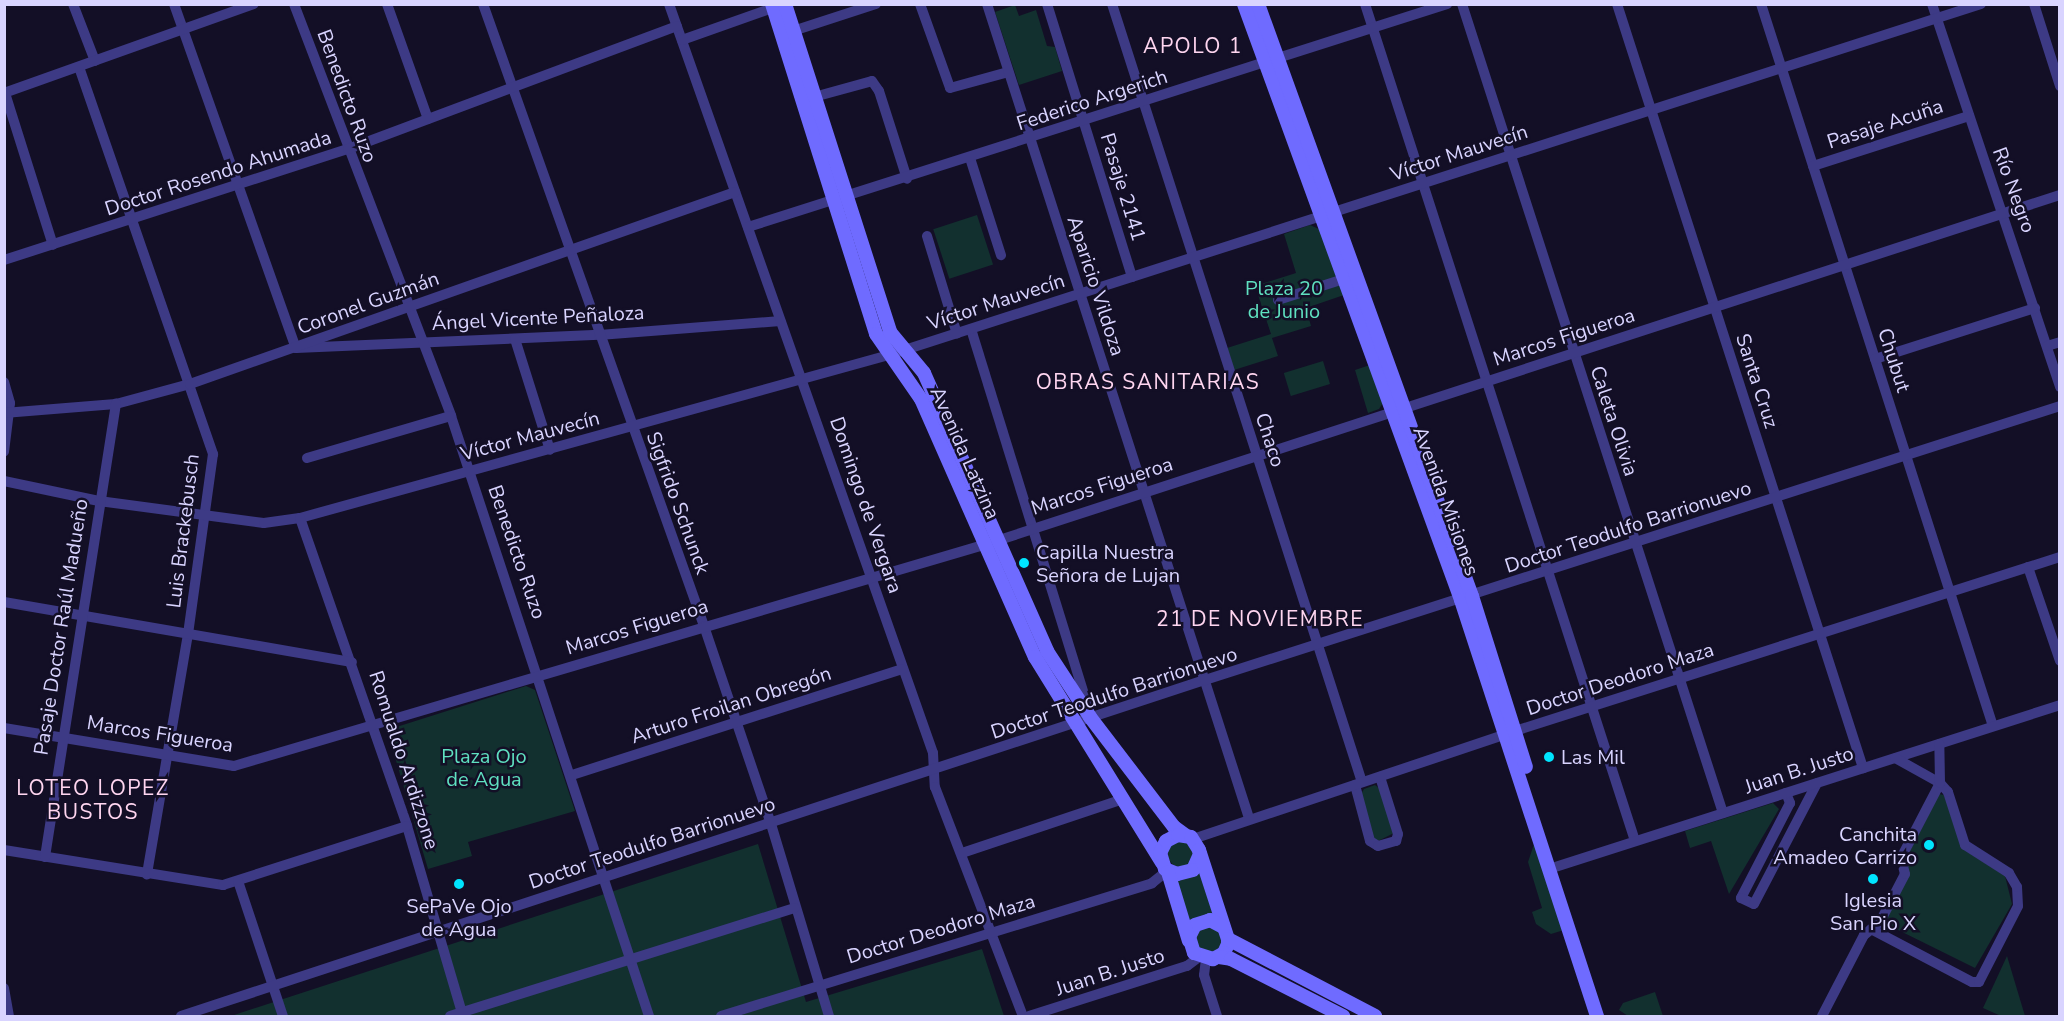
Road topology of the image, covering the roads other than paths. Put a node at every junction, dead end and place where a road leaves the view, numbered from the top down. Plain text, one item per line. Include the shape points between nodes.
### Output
1 (73, 4) edge
2 (174, 4) edge
3 (254, 4) edge
4 (294, 4) edge
5 (387, 4) edge
6 (483, 4) edge
7 (669, 4) edge
8 (876, 4) edge
9 (920, 4) edge
10 (987, 4) edge
11 (1047, 4) edge
12 (1112, 4) edge
13 (1244, 4) edge
14 (1258, 4) edge
15 (1365, 4) edge
16 (1447, 4) edge
17 (1462, 4) edge
18 (1617, 4) edge
19 (1761, 4) edge
20 (1932, 4) edge
21 (1981, 4) edge
22 (2034, 4) edge
23 (778, 5) edge
24 (853, 8) edge
25 (1937, 18) junction
26 (677, 26) junction
27 (1372, 28) junction
28 (184, 30) junction
29 (794, 31) junction
30 (682, 40) junction
31 (95, 61) junction
32 (1272, 62) junction
33 (79, 67) junction
34 (1781, 68) junction
35 (1008, 72) junction
36 (2060, 86) edge
37 (512, 87) junction
38 (5, 93) edge
39 (814, 97) junction
40 (1143, 103) junction
41 (1650, 110) junction
42 (1969, 116) junction
43 (428, 118) junction
44 (1084, 122) junction
45 (1030, 139) junction
46 (348, 149) junction
47 (1509, 156) junction
48 (970, 158) junction
49 (1813, 166) junction
50 (907, 179) junction
51 (1424, 183) junction
52 (240, 185) junction
53 (735, 192) junction
54 (2060, 195) edge
55 (840, 200) junction
56 (1327, 214) junction
57 (2004, 214) junction
58 (134, 221) junction
59 (748, 227) junction
60 (927, 236) dead end
61 (53, 245) junction
62 (570, 250) junction
63 (1001, 255) dead end
64 (1193, 258) junction
65 (4, 260) edge
66 (1844, 264) junction
67 (1132, 277) junction
68 (1344, 279) junction
69 (1080, 294) junction
70 (1278, 300) dead end
71 (407, 306) junction
72 (1714, 307) junction
73 (2035, 308) junction
74 (780, 321) junction
75 (971, 329) junction
76 (957, 334) junction
77 (599, 335) junction
78 (515, 339) junction
79 (422, 342) junction
80 (2060, 342) edge
81 (2046, 346) junction
82 (296, 348) junction
83 (906, 350) junction
84 (1573, 353) junction
85 (888, 356) junction
86 (1875, 359) junction
87 (803, 380) junction
88 (1486, 381) junction
89 (4, 382) edge
90 (190, 384) junction
91 (2060, 387) edge
92 (116, 404) junction
93 (2060, 406) edge
94 (1398, 409) junction
95 (7, 413) edge
96 (451, 416) junction
97 (631, 428) junction
98 (550, 450) junction
99 (4, 452) edge
100 (1256, 455) junction
101 (1906, 456) junction
102 (307, 458) dead end
103 (470, 470) junction
104 (4, 481) edge
105 (1144, 491) junction
106 (1776, 498) junction
107 (99, 501) junction
108 (204, 516) junction
109 (300, 518) junction
110 (1032, 528) junction
111 (990, 543) junction
112 (1634, 543) junction
113 (2060, 557) edge
114 (2028, 567) junction
115 (1548, 570) junction
116 (872, 577) junction
117 (1950, 592) junction
118 (1466, 598) junction
119 (4, 602) edge
120 (85, 616) junction
121 (704, 626) junction
122 (188, 634) junction
123 (1819, 634) junction
124 (1319, 645) junction
125 (2060, 661) edge
126 (352, 662) junction
127 (902, 669) junction
128 (539, 675) junction
129 (1205, 680) junction
130 (1678, 680) junction
131 (2060, 705) edge
132 (1592, 707) junction
133 (1084, 721) junction
134 (735, 723) junction
135 (374, 725) junction
136 (1993, 726) junction
137 (4, 728) edge
138 (1510, 734) junction
139 (62, 737) junction
140 (1939, 744) junction
141 (167, 753) junction
142 (1895, 758) junction
143 (1863, 768) junction
144 (934, 772) junction
145 (572, 775) junction
146 (1380, 777) junction
147 (1359, 783) junction
148 (1817, 783) junction
149 (1940, 783) junction
150 (1786, 793) junction
151 (1123, 799) junction
152 (1723, 813) junction
153 (1249, 818) junction
154 (771, 824) junction
155 (407, 826) junction
156 (1189, 837) junction
157 (1635, 842) junction
158 (4, 850) edge
159 (962, 854) junction
160 (1200, 854) junction
161 (45, 857) junction
162 (1166, 868) junction
163 (1553, 868) junction
164 (147, 875) junction
165 (605, 878) junction
166 (238, 881) junction
167 (794, 909) junction
168 (1871, 928) junction
169 (441, 930) junction
170 (993, 932) junction
171 (1226, 933) junction
172 (1189, 942) junction
173 (1208, 958) junction
174 (631, 959) junction
175 (271, 984) junction
176 (819, 986) junction
177 (4, 988) edge
178 (463, 1015) edge
179 (9, 1017) edge
180 (181, 1017) edge
181 (283, 1017) edge
182 (450, 1017) edge
183 (649, 1017) edge
184 (721, 1017) edge
185 (829, 1017) edge
186 (1023, 1017) edge
187 (1029, 1017) edge
188 (1217, 1017) edge
189 (1343, 1017) edge
190 (1375, 1017) edge
191 (1597, 1017) edge
192 (1607, 1017) edge
193 (1822, 1017) edge

1 - 31 street
2 - 28 street
3 - 28 street
4 - 46 street, Benedicto Ruzo
5 - 43 street
6 - 37 street, Sigfrido Schunck
7 - 26 street, Domingo de Vergara
8 - 24 street
9 - 35 street via 951,88
10 - 35 street, Aparicio Vildoza
11 - 44 street, Pasaje 2141
12 - 40 street, Chaco
13 - 32 street, Avenida Misiones
14 - 32 street, Avenida Misiones
15 - 27 street
16 - 27 street, Federico Argerich
17 - 47 street, Caleta Olivia
18 - 41 street, Santa Cruz
19 - 34 street, Chubut
20 - 25 street, Río Negro
21 - 25 street, Víctor Mauvecín
22 - 36 street
23 - 29 street, Avenida Latzina
23 - 30 street
23 - 55 street, Avenida Latzina
24 - 29 street
25 - 34 street, Víctor Mauvecín
25 - 42 street, Río Negro
26 - 30 street, Domingo de Vergara
26 - 37 street, Doctor Rosendo Ahumada
27 - 32 street, Federico Argerich
27 - 51 street
28 - 31 street
28 - 52 street
29 - 39 street, Avenida Latzina
30 - 53 street, Domingo de Vergara
31 - 33 street
32 - 40 street, Federico Argerich
32 - 56 street, Avenida Misiones
33 - 38 street
33 - 58 street, Luis Brackebusch
34 - 41 street, Víctor Mauvecín
34 - 49 street, Chubut
35 - 45 street, Aparicio Vildoza
37 - 43 street, Doctor Rosendo Ahumada
37 - 62 street, Sigfrido Schunck
38 - 61 street
39 - 50 street via 872,81 879,91
39 - 55 street, Avenida Latzina
40 - 44 street, Federico Argerich
40 - 64 street, Chaco
41 - 47 street, Víctor Mauvecín
41 - 72 street, Santa Cruz
42 - 49 street, Pasaje Acuña
42 - 57 street, Río Negro
43 - 46 street, Doctor Rosendo Ahumada
44 - 45 street, Federico Argerich
44 - 67 street, Pasaje 2141
45 - 48 street, Federico Argerich
45 - 69 street, Aparicio Vildoza
46 - 52 street, Doctor Rosendo Ahumada
46 - 71 street, Benedicto Ruzo
47 - 51 street, Víctor Mauvecín
47 - 84 street, Caleta Olivia
48 - 50 street, Federico Argerich
48 - 63 street
49 - 66 street, Chubut
50 - 55 street, Federico Argerich
51 - 56 street, Víctor Mauvecín
51 - 88 street
52 - 58 street, Doctor Rosendo Ahumada
52 - 82 street
53 - 59 street, Domingo de Vergara
53 - 62 street, Coronel Guzmán
54 - 57 street, Marcos Figueroa
55 - 59 street, Federico Argerich
55 - 83 street, Avenida Latzina via 890,332
55 - 85 street, Avenida Latzina via 876,334
56 - 64 street, Víctor Mauvecín
56 - 68 street, Avenida Misiones
56 - 94 street, Avenida Misiones
57 - 66 street, Marcos Figueroa
57 - 73 street, Río Negro
58 - 61 street, Doctor Rosendo Ahumada
58 - 90 street, Luis Brackebusch
59 - 74 street, Domingo de Vergara
60 - 76 street
61 - 65 street, Doctor Rosendo Ahumada
62 - 71 street, Coronel Guzmán
62 - 77 street, Sigfrido Schunck
64 - 67 street, Víctor Mauvecín
64 - 100 street, Chaco
66 - 72 street, Marcos Figueroa
66 - 86 street, Chubut
67 - 69 street, Víctor Mauvecín
68 - 70 street
68 - 94 street, Avenida Misiones
69 - 75 street, Víctor Mauvecín
69 - 105 street, Aparicio Vildoza
71 - 79 street, Benedicto Ruzo
71 - 82 street, Coronel Guzmán
72 - 84 street, Marcos Figueroa
72 - 106 street, Santa Cruz
73 - 81 street, Río Negro
73 - 86 street
74 - 77 street, Ángel Vicente Peñaloza
74 - 87 street, Domingo de Vergara
75 - 76 street, Víctor Mauvecín
75 - 110 street
76 - 83 street, Víctor Mauvecín
77 - 78 street, Ángel Vicente Peñaloza
77 - 97 street, Sigfrido Schunck
78 - 79 street, Ángel Vicente Peñaloza
78 - 98 street
79 - 82 street, Ángel Vicente Peñaloza
79 - 96 street, Benedicto Ruzo
80 - 81 street
81 - 91 street, Río Negro
82 - 90 street, Coronel Guzmán
83 - 85 street, Víctor Mauvecín
83 - 111 street, Avenida Latzina via 924,373
84 - 88 street, Marcos Figueroa
84 - 112 street, Caleta Olivia
85 - 87 street, Víctor Mauvecín
85 - 111 street, Avenida Latzina via 921,399
86 - 101 street, Chubut
87 - 97 street, Víctor Mauvecín
87 - 116 street, Domingo de Vergara
88 - 94 street, Marcos Figueroa
88 - 115 street
89 - 95 street
90 - 92 street, Coronel Guzmán
90 - 108 street, Luis Brackebusch via 213,454
92 - 95 street, Coronel Guzmán
92 - 107 street, Pasaje Doctor Raúl Madueño
93 - 101 street, Doctor Teodulfo Barrionuevo
94 - 100 street, Marcos Figueroa
94 - 118 street, Avenida Misiones
95 - 99 street
96 - 102 street
96 - 103 street, Benedicto Ruzo
97 - 98 street, Víctor Mauvecín
97 - 121 street, Sigfrido Schunck
98 - 103 street, Víctor Mauvecín
100 - 105 street, Marcos Figueroa
100 - 124 street, Chaco
101 - 106 street, Doctor Teodulfo Barrionuevo
101 - 117 street, Chubut
103 - 109 street, Víctor Mauvecín
103 - 128 street, Benedicto Ruzo
104 - 107 street, Víctor Mauvecín
105 - 110 street, Marcos Figueroa
105 - 129 street, Aparicio Vildoza
106 - 112 street, Doctor Teodulfo Barrionuevo
106 - 123 street, Santa Cruz
107 - 108 street, Víctor Mauvecín
107 - 120 street, Pasaje Doctor Raúl Madueño
108 - 109 street, Víctor Mauvecín via 264,523
108 - 122 street, Luis Brackebusch
109 - 126 street, Romualdo Ardizzone
110 - 111 street, Marcos Figueroa
110 - 133 street
111 - 116 street, Marcos Figueroa
111 - 133 street, Avenida Latzina via 1025,639
112 - 115 street, Doctor Teodulfo Barrionuevo
112 - 130 street, Caleta Olivia
113 - 114 street, Doctor Deodoro Maza
114 - 117 street, Doctor Deodoro Maza
114 - 125 street
115 - 118 street, Doctor Teodulfo Barrionuevo
115 - 132 street
116 - 121 street, Marcos Figueroa
116 - 127 street, Domingo de Vergara
117 - 123 street, Doctor Deodoro Maza
117 - 136 street, Chubut
118 - 124 street, Doctor Teodulfo Barrionuevo
118 - 138 street, Avenida Misiones
119 - 120 street
120 - 122 street
120 - 139 street, Pasaje Doctor Raúl Madueño
121 - 128 street, Marcos Figueroa
121 - 134 street, Sigfrido Schunck
122 - 126 street
122 - 141 street, Luis Brackebusch
123 - 130 street, Doctor Deodoro Maza
123 - 143 street, Santa Cruz
124 - 129 street, Doctor Teodulfo Barrionuevo
124 - 147 street, Chaco
126 - 135 street, Romualdo Ardizzone
127 - 134 street, Arturo Froilan Obregón
127 - 144 street, Domingo de Vergara via 933,753
128 - 135 street, Marcos Figueroa
128 - 145 street, Benedicto Ruzo
129 - 133 street, Doctor Teodulfo Barrionuevo
129 - 153 street, Aparicio Vildoza
130 - 132 street, Doctor Deodoro Maza
130 - 152 street, Caleta Olivia
131 - 136 street, Juan B. Justo
132 - 138 street, Doctor Deodoro Maza
132 - 157 street
133 - 144 street, Doctor Teodulfo Barrionuevo
133 - 151 street, Avenida Latzina
133 - 156 street, Avenida Latzina via 1174,827
134 - 145 street, Arturo Froilan Obregón
134 - 154 street, Sigfrido Schunck
135 - 141 street, Marcos Figueroa via 234,766
135 - 155 street, Romualdo Ardizzone
136 - 140 street, Juan B. Justo
137 - 139 street, Marcos Figueroa
138 - 146 street, Doctor Deodoro Maza
138 - 163 street, Avenida Misiones
139 - 141 street, Marcos Figueroa
139 - 161 street, Pasaje Doctor Raúl Madueño
140 - 142 street, Juan B. Justo
140 - 149 street
141 - 164 street, Luis Brackebusch
142 - 143 street, Juan B. Justo
142 - 149 street
143 - 148 street, Juan B. Justo
144 - 154 street, Doctor Teodulfo Barrionuevo
144 - 159 street, Domingo de Vergara via 935,787
145 - 165 street, Benedicto Ruzo
146 - 147 street, Doctor Deodoro Maza
146 - 147 street, Chaco via 1398,834 1396,841 1378,846 1371,841
147 - 153 street, Doctor Deodoro Maza
148 - 150 street, Juan B. Justo
148 - 150 street via 1754,904 1741,898 1790,804
149 - 168 street via 1901,858 1905,874 1880,922
149 - 168 street via 1948,792 1965,845 2009,873 2017,887 2018,906 1979,982 1972,982
150 - 152 street, Juan B. Justo
151 - 159 street
151 - 162 street, Avenida Latzina
152 - 157 street, Juan B. Justo
153 - 156 street, Doctor Deodoro Maza
154 - 165 street, Doctor Teodulfo Barrionuevo
154 - 167 street, Sigfrido Schunck
155 - 166 street
155 - 169 street, Romualdo Ardizzone
156 - 160 street
156 - 162 street via 1166,841 1160,853
157 - 163 street, Juan B. Justo
158 - 161 street
159 - 170 street, Domingo de Vergara
160 - 162 street via 1198,865 1190,872
160 - 171 street
161 - 164 street
162 - 170 street, Doctor Deodoro Maza via 1152,884
162 - 172 street, Avenida Latzina
163 - 191 street, Avenida Misiones
163 - 192 street, Avenida Misiones
164 - 166 street via 223,885
165 - 169 street, Doctor Teodulfo Barrionuevo
165 - 174 street, Benedicto Ruzo
166 - 175 street
167 - 174 street
167 - 176 street, Sigfrido Schunck
168 - 193 street
169 - 175 street, Doctor Teodulfo Barrionuevo
169 - 178 street, Romualdo Ardizzone
170 - 176 street, Doctor Deodoro Maza
170 - 186 street, Domingo de Vergara
171 - 172 street via 1213,920 1200,922 1191,931
171 - 173 street via 1228,947
171 - 190 street
172 - 173 street
173 - 187 street, Juan B. Justo
173 - 188 street via 1204,975
173 - 189 street via 1231,959
174 - 178 street
174 - 183 street, Benedicto Ruzo
175 - 180 street, Doctor Teodulfo Barrionuevo
175 - 181 street
176 - 184 street, Doctor Deodoro Maza
176 - 185 street, Sigfrido Schunck
177 - 179 street
178 - 182 street

